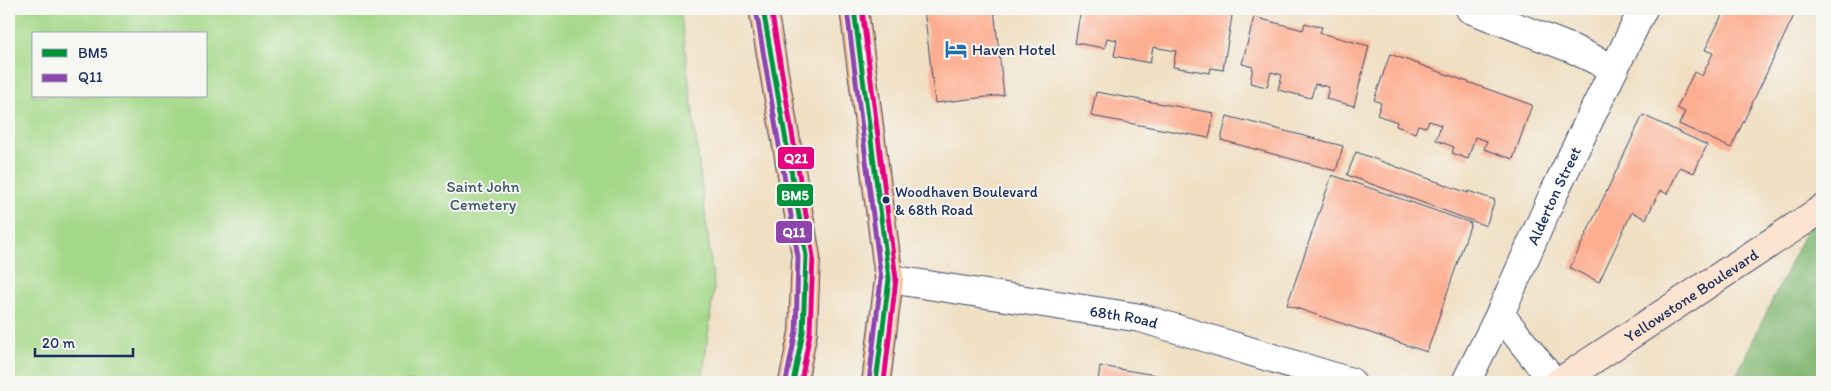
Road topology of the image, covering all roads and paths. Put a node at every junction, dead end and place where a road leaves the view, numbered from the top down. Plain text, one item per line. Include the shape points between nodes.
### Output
1 (763, 9) edge
2 (854, 9) edge
3 (1470, 9) edge
4 (1643, 9) edge
5 (1614, 69) junction
6 (1822, 209) edge
7 (889, 279) junction
8 (1500, 314) junction
9 (793, 382) edge
10 (876, 382) edge
11 (1351, 382) edge
12 (1466, 382) edge
13 (1554, 382) edge
14 (1559, 382) edge

1 - 9 main road via 806,256 803,332
2 - 7 main road
3 - 5 street via 1573,49
4 - 5 street, Alderton Street
5 - 8 street, Alderton Street via 1553,194
6 - 14 street, Yellowstone Boulevard
7 - 10 main road
7 - 11 street, 68th Road via 1141,318
8 - 12 street, Alderton Street
8 - 13 street

